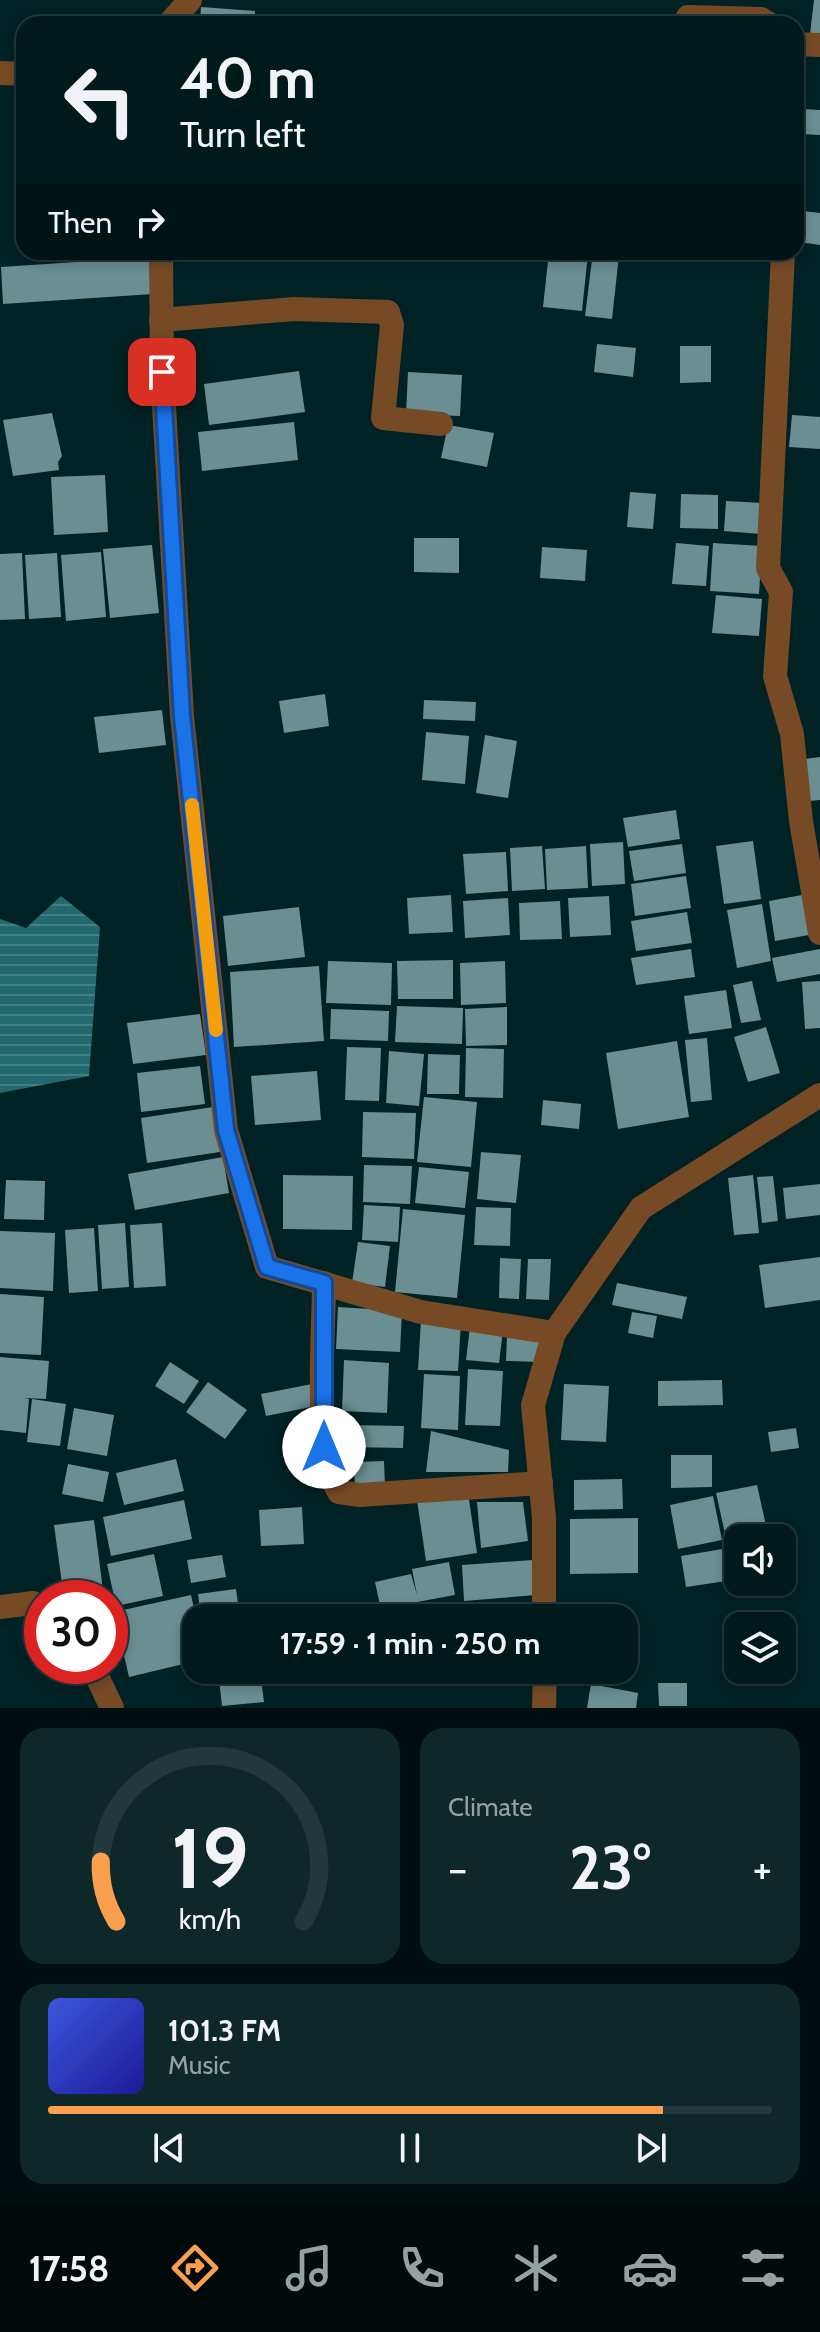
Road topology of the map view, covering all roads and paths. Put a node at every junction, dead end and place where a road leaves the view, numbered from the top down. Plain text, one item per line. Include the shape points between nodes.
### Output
1 (190, 0) edge
2 (753, 14) edge
3 (176, 16) edge
4 (710, 16) edge
5 (161, 260) edge
6 (783, 260) edge
7 (161, 320) junction
8 (441, 424) dead end
9 (820, 933) edge
10 (820, 1095) edge
11 (324, 1283) junction
12 (554, 1333) junction
13 (541, 1483) junction
14 (24, 1604) edge
15 (544, 1604) edge
16 (0, 1607) edge
17 (101, 1684) edge
18 (545, 1684) edge
19 (112, 1708) edge
20 (544, 1708) edge

1 - 3 street
2 - 4 street
5 - 7 street
6 - 9 street via 768,568 781,592 775,676 792,734
7 - 8 street via 294,309 388,312 392,325 383,418
7 - 11 street via 182,716 226,1130 267,1267
10 - 12 street via 641,1208
11 - 12 street via 421,1312
11 - 13 street via 324,1447 339,1492
12 - 13 street via 533,1405
13 - 15 street
14 - 16 street
17 - 19 street
18 - 20 street

